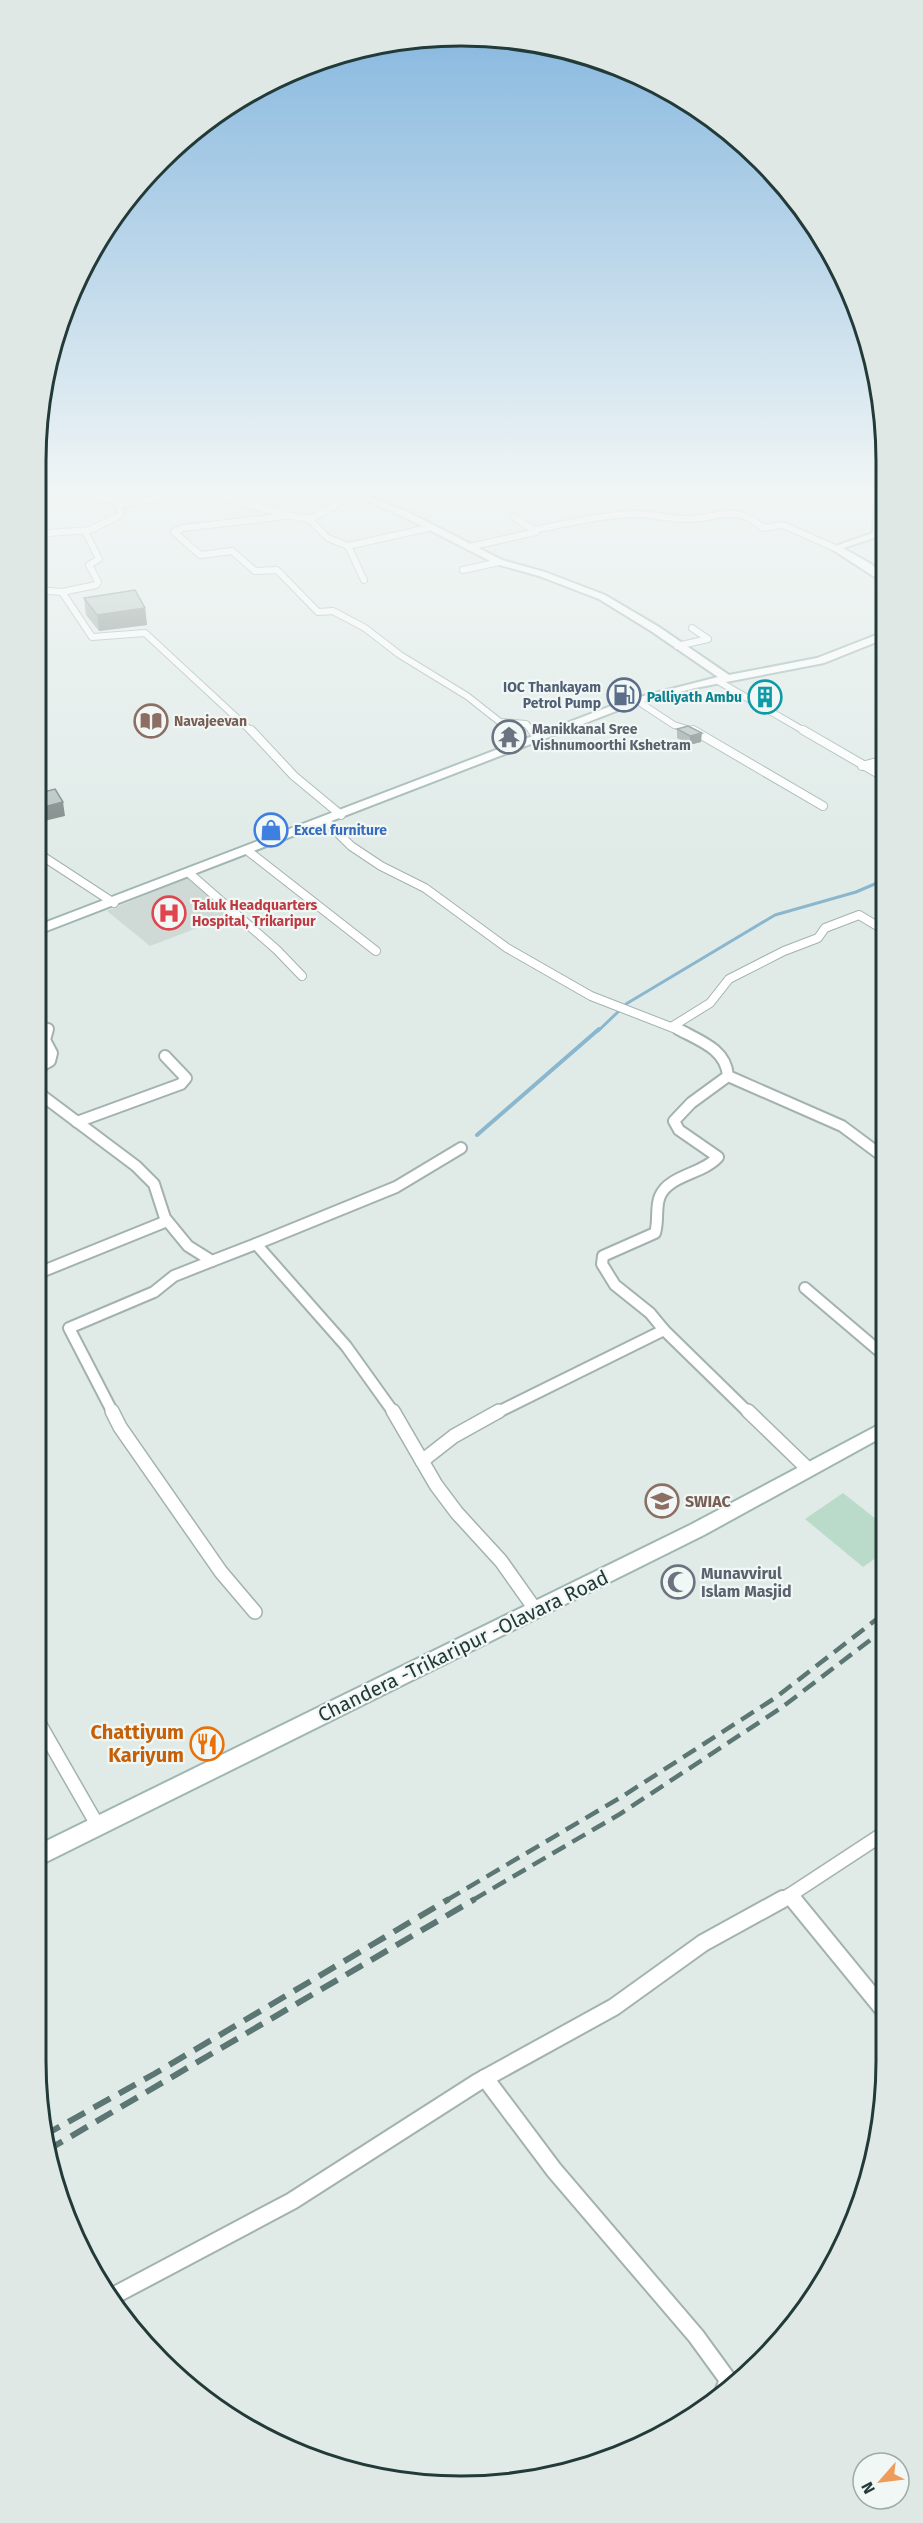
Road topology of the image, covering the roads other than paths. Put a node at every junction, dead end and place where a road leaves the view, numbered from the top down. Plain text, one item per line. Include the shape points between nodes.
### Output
1 (77, 615) edge
2 (340, 615) edge
3 (631, 615) edge
4 (692, 628) dead end
5 (876, 640) edge
6 (677, 646) junction
7 (723, 680) junction
8 (636, 700) junction
9 (540, 739) junction
10 (876, 762) edge
11 (862, 766) junction
12 (876, 773) edge
13 (823, 806) dead end
14 (341, 815) junction
15 (326, 821) junction
16 (248, 851) junction
17 (46, 859) edge
18 (189, 873) junction
19 (114, 903) junction
20 (876, 925) edge
21 (46, 927) edge
22 (376, 951) dead end
23 (302, 976) dead end
24 (673, 1026) junction
25 (46, 1042) edge
26 (165, 1056) dead end
27 (46, 1063) edge
28 (728, 1076) junction
29 (46, 1099) edge
30 (77, 1122) junction
31 (461, 1148) dead end
32 (876, 1151) edge
33 (167, 1221) junction
34 (256, 1244) junction
35 (212, 1261) junction
36 (46, 1270) edge
37 (805, 1288) dead end
38 (664, 1330) junction
39 (876, 1348) edge
40 (876, 1432) edge
41 (422, 1461) junction
42 (808, 1469) junction
43 (535, 1609) junction
44 (255, 1612) dead end
45 (46, 1735) edge
46 (98, 1826) junction
47 (876, 1839) edge
48 (46, 1852) edge
49 (790, 1895) junction
50 (876, 2001) edge
51 (485, 2079) junction
52 (117, 2294) edge
53 (725, 2382) edge

1 - 14 street via 92,637 147,634 238,717 294,776
2 - 9 street via 467,696 500,722 526,724
3 - 6 main road
4 - 6 street via 708,639
5 - 7 main road via 820,661
6 - 7 main road
7 - 8 main road
7 - 11 street
8 - 9 main road
8 - 13 street via 674,725 691,729
9 - 14 main road
10 - 11 street
11 - 12 street
14 - 15 main road
15 - 16 main road
15 - 24 street via 351,846 425,888 507,948 591,996
16 - 18 main road
16 - 22 street
17 - 19 street
18 - 19 main road
18 - 23 street
19 - 21 main road
20 - 24 street via 859,915 834,923 808,944 784,951 729,979 710,1002
24 - 28 street via 720,1053
25 - 27 street via 52,1053
26 - 30 street via 186,1078 181,1084
28 - 32 street via 842,1126
28 - 38 street via 679,1109 674,1121 679,1130 718,1157 711,1166 680,1179 662,1192 657,1206 660,1223 655,1233 603,1256 602,1264 615,1285 650,1313
29 - 30 street
30 - 33 street via 103,1139 154,1184
31 - 34 street via 396,1187
33 - 35 street via 188,1246
33 - 36 street
34 - 35 street
34 - 41 street via 346,1346 398,1418
35 - 44 street via 174,1276 154,1292 69,1328 120,1427 220,1572
37 - 39 street
38 - 41 street via 620,1355 474,1423 440,1444
38 - 42 street
40 - 42 main road, Chandera -Trikaripur -Olavara Road
41 - 43 street via 457,1513 501,1561
42 - 43 main road, Chandera -Trikaripur -Olavara Road via 698,1530
43 - 46 main road, Chandera -Trikaripur -Olavara Road
45 - 46 street
46 - 48 main road, Chandera -Trikaripur -Olavara Road
47 - 49 street
49 - 50 street
49 - 51 street via 703,1943 614,2007
51 - 52 street via 292,2201
51 - 53 street via 554,2170 696,2336

